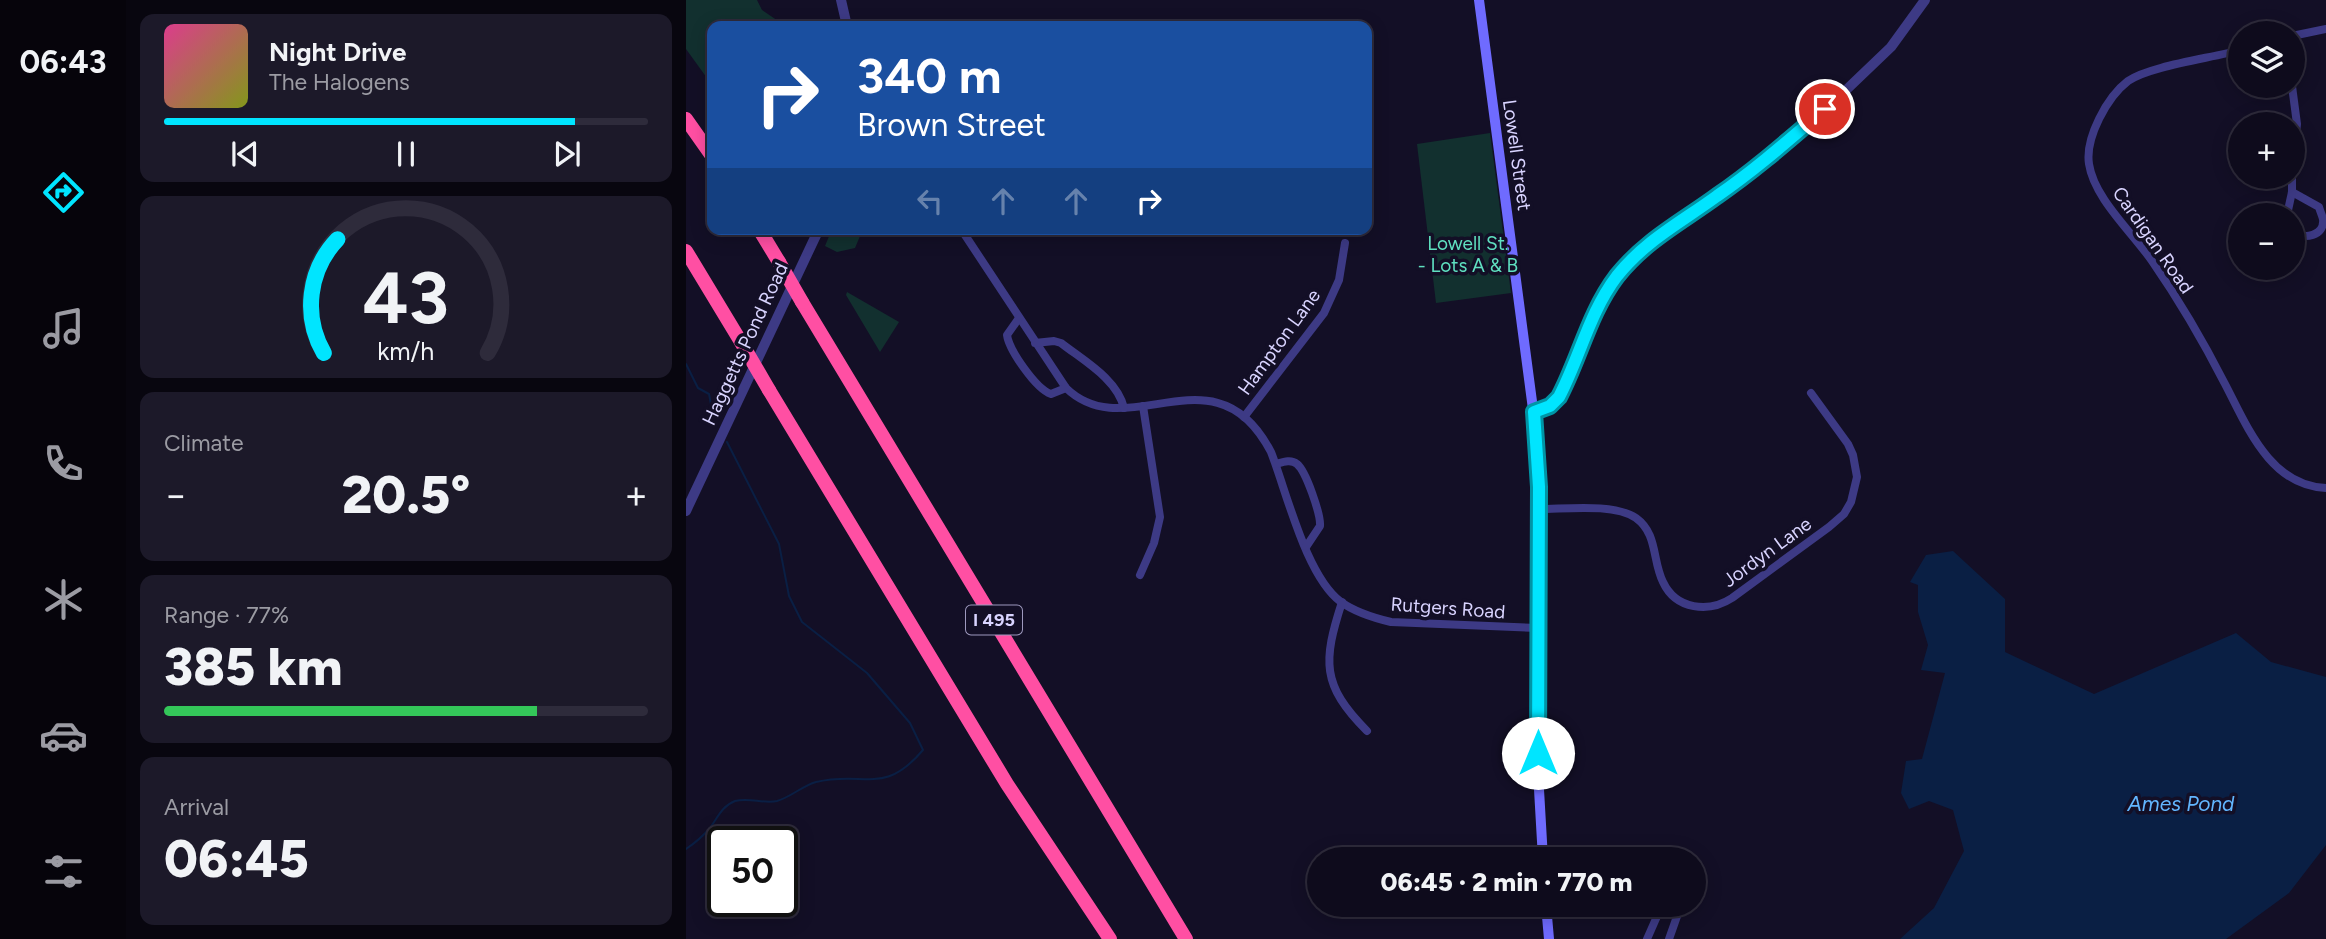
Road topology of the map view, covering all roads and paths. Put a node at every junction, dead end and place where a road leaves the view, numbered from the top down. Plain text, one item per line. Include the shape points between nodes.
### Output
1 (841, 0) edge
2 (1479, 0) edge
3 (1925, 0) edge
4 (846, 21) edge
5 (2326, 29) edge
6 (2305, 33) edge
7 (2228, 53) edge
8 (686, 119) edge
9 (707, 149) edge
10 (2292, 192) joint
11 (2290, 203) edge
12 (763, 235) edge
13 (816, 235) edge
14 (965, 235) edge
15 (2305, 237) edge
16 (1345, 243) dead end
17 (686, 251) edge
18 (1019, 318) junction
19 (1035, 343) junction
20 (1066, 388) junction
21 (1811, 393) dead end
22 (1143, 406) junction
23 (1124, 408) junction
24 (1534, 412) junction
25 (1244, 417) junction
26 (1276, 464) junction
27 (2326, 488) edge
28 (1539, 509) junction
29 (686, 512) edge
30 (1306, 547) junction
31 (1140, 575) dead end
32 (1342, 602) junction
33 (1538, 628) junction
34 (1367, 731) dead end
35 (1541, 847) edge
36 (1547, 917) edge
37 (1657, 917) edge
38 (1677, 917) edge
39 (1110, 939) edge
40 (1186, 939) edge
41 (1549, 939) edge
42 (1647, 939) edge
43 (1669, 939) edge

1 - 4 street
2 - 24 main road, Lowell Street
3 - 24 street via 1891,47 1845,92 1739,181 1662,232 1632,259 1593,314 1559,397
5 - 6 street
7 - 27 street, Cardigan Road via 2129,80 2095,126 2088,162 2103,197 2190,320 2261,451 2287,475
8 - 9 highway
10 - 11 street
10 - 15 street via 2319,207 2320,228
12 - 40 highway, I 495, bridge
13 - 29 street, Haggetts Pond Road
14 - 18 street, Rutgers Road
16 - 25 street, Hampton Lane via 1339,279 1324,313
17 - 39 highway, bridge via 1007,784
18 - 19 street, Rutgers Road
18 - 20 street, Rutgers Road via 1007,335 1010,344 1040,388 1051,394
19 - 20 street, Rutgers Road
19 - 23 street via 1061,343 1110,382
20 - 23 street, Rutgers Road via 1088,404
21 - 28 street, Jordyn Lane via 1853,455 1857,477 1851,502 1829,527 1719,605 1692,606 1671,594 1662,580 1649,531 1632,516 1613,510
22 - 23 street, Rutgers Road
22 - 25 street, Rutgers Road via 1200,399
22 - 31 street via 1160,517
24 - 28 main road, Lowell Street
25 - 26 street, Rutgers Road via 1262,435
26 - 30 street, Rutgers Road
26 - 30 street via 1291,461 1300,466 1319,515 1321,526
28 - 33 main road, Lowell Street
30 - 32 street, Rutgers Road via 1325,585
32 - 33 street, Rutgers Road via 1391,622
32 - 34 street via 1329,652 1329,673 1343,704
33 - 35 main road, Lowell Street
36 - 41 main road
37 - 42 street
38 - 43 street

